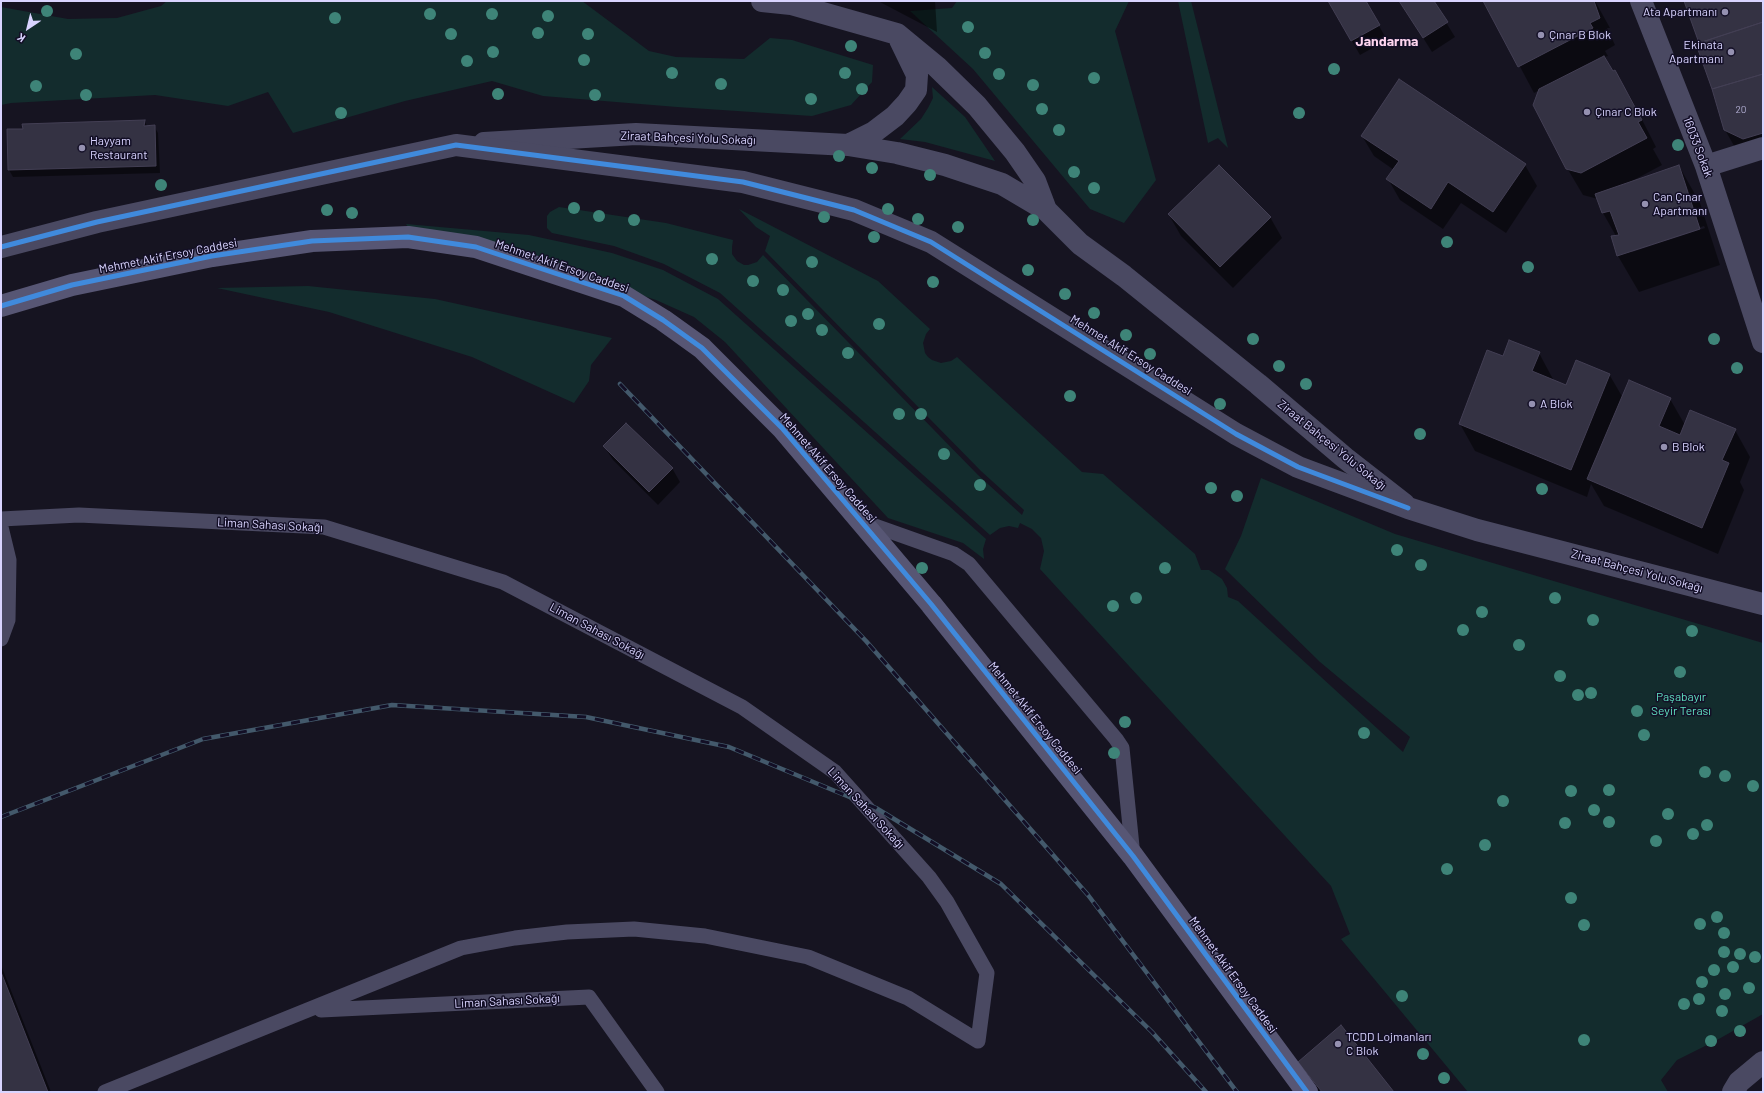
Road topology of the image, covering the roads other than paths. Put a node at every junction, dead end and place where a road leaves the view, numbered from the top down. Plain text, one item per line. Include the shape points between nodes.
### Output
1 (762, 1) edge
2 (1641, 1) edge
3 (897, 34) junction
4 (456, 145) junction
5 (848, 145) junction
6 (1763, 148) edge
7 (1706, 166) junction
8 (1046, 210) junction
9 (1, 247) edge
10 (1, 306) edge
11 (1763, 342) edge
12 (1408, 508) junction
13 (1, 519) edge
14 (860, 520) junction
15 (1, 527) edge
16 (1, 578) edge
17 (8, 598) junction
18 (1763, 604) edge
19 (1, 639) edge
20 (1133, 856) junction
21 (309, 1011) junction
22 (1763, 1062) edge
23 (105, 1092) edge
24 (657, 1092) edge
25 (1307, 1092) edge
26 (1733, 1092) edge

1 - 3 street, Ziraat Bahçesi Yolu Sokağı via 791,4
2 - 7 street, 16033 Sokak
3 - 5 street, Ziraat Bahçesi Yolu Sokağı via 917,75 916,90 896,116 874,132
3 - 8 street, Ziraat Bahçesi Yolu Sokağı via 937,67 977,106 1035,181
4 - 5 street, Ziraat Bahçesi Yolu Sokağı via 636,134
4 - 9 street, Mehmet Akif Ersoy Caddesi via 97,222
4 - 12 street, Mehmet Akif Ersoy Caddesi via 743,182 854,210 931,242 1236,434 1298,467
5 - 8 street, Ziraat Bahçesi Yolu Sokağı via 897,153 945,165 1002,184
6 - 7 street
7 - 11 street, 16033 Sokak
8 - 12 street, Ziraat Bahçesi Yolu Sokağı via 1080,244 1124,276
10 - 14 main road, Mehmet Akif Ersoy Caddesi via 72,285 212,256 312,241 408,237 476,247 624,296 663,320 702,348 782,428
12 - 18 street, Ziraat Bahçesi Yolu Sokağı via 1477,530
13 - 21 lane, Liman Sahası Sokağı via 79,515 324,527 503,582 742,707 835,772 929,877 947,902 987,974 978,1041 908,998 808,957 705,936 634,929 567,932 461,948
14 - 20 main road, Mehmet Akif Ersoy Caddesi via 931,604
14 - 20 lane via 954,554 968,564 1116,740 1122,748
15 - 17 lane via 9,560
16 - 17 lane
17 - 19 lane via 8,620
20 - 25 main road, Mehmet Akif Ersoy Caddesi
21 - 23 lane
21 - 24 lane, Liman Sahası Sokağı via 589,997
22 - 26 street via 1739,1082

